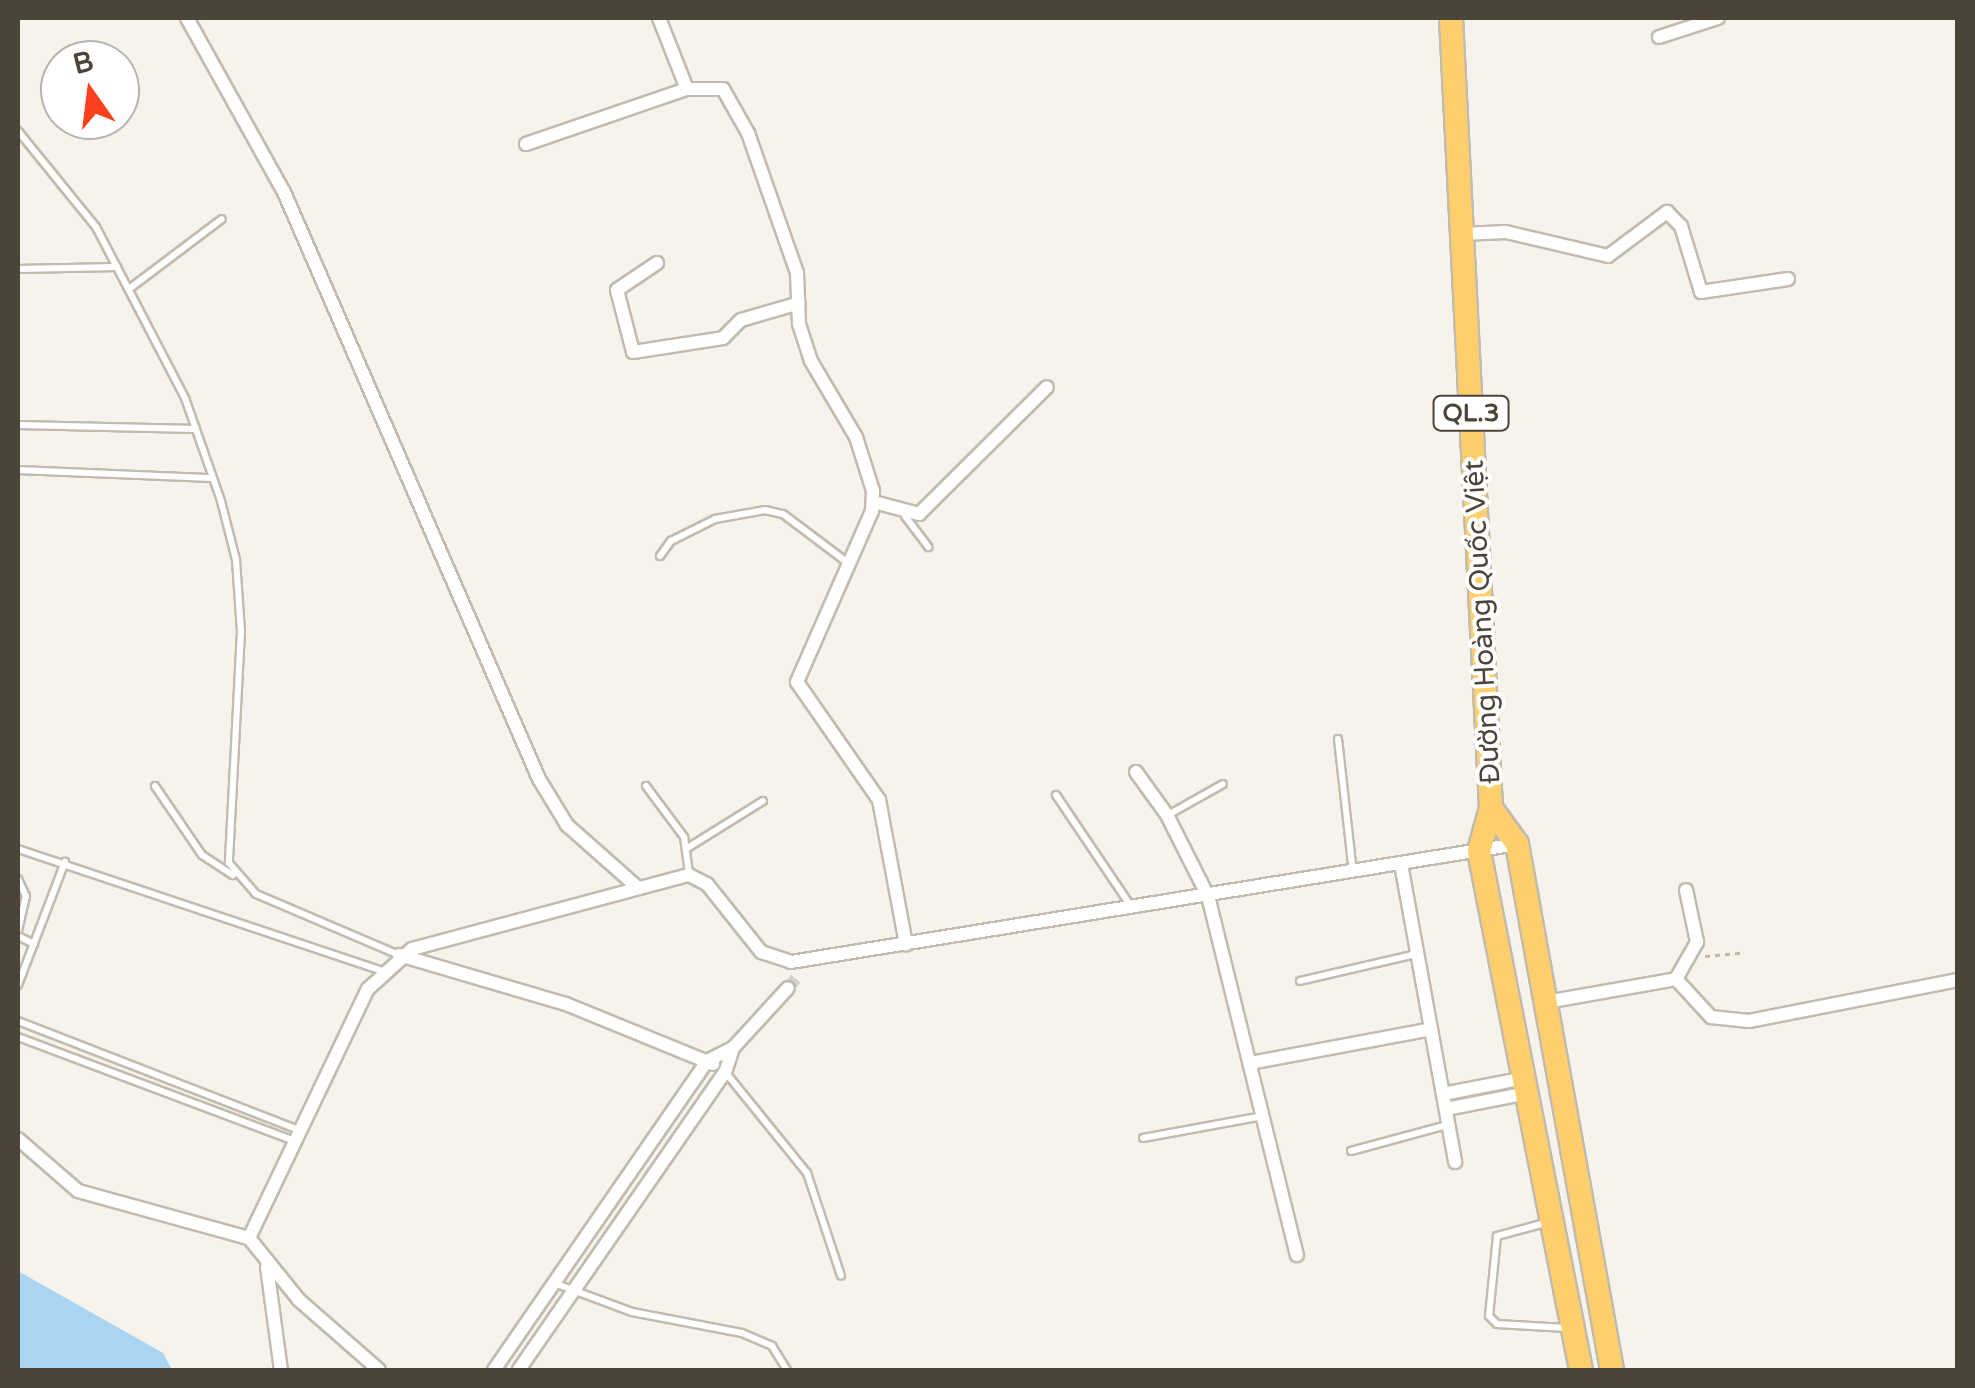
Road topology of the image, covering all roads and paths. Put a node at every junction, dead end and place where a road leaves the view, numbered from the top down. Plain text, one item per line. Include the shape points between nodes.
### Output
1 (187, 18) edge
2 (659, 18) edge
3 (1451, 18) edge
4 (1718, 18) edge
5 (1659, 37) dead end
6 (687, 89) junction
7 (18, 131) edge
8 (526, 144) dead end
9 (222, 219) dead end
10 (1462, 234) junction
11 (657, 262) dead end
12 (117, 267) junction
13 (18, 269) edge
14 (1788, 279) dead end
15 (129, 288) junction
16 (799, 304) junction
17 (1048, 387) dead end
18 (18, 426) edge
19 (196, 429) junction
20 (18, 470) edge
21 (212, 478) junction
22 (874, 502) junction
23 (905, 516) junction
24 (928, 547) dead end
25 (660, 556) dead end
26 (850, 564) junction
27 (1338, 739) dead end
28 (1136, 772) dead end
29 (1223, 784) dead end
30 (155, 786) dead end
31 (646, 786) dead end
32 (1056, 795) dead end
33 (763, 801) dead end
34 (1492, 808) junction
35 (1167, 815) junction
36 (1517, 844) junction
37 (688, 847) junction
38 (18, 849) edge
39 (1479, 851) junction
40 (65, 862) junction
41 (1401, 864) junction
42 (1354, 872) junction
43 (234, 875) junction
44 (689, 875) junction
45 (18, 879) edge
46 (636, 886) junction
47 (1686, 890) dead end
48 (1208, 896) junction
49 (1132, 908) junction
50 (18, 933) edge
51 (34, 944) junction
52 (906, 944) junction
53 (1741, 953) dead end
54 (1417, 954) junction
55 (399, 956) junction
56 (1693, 957) junction
57 (810, 959) junction
58 (382, 970) junction
59 (798, 976) tunnel mouth
60 (1676, 978) junction
61 (1958, 980) edge
62 (1300, 981) dead end
63 (18, 985) edge
64 (788, 988) tunnel mouth
65 (1546, 1002) junction
66 (18, 1021) edge
67 (1431, 1029) junction
68 (18, 1037) edge
69 (738, 1043) junction
70 (708, 1061) junction
71 (1250, 1063) junction
72 (725, 1072) junction
73 (1527, 1085) junction
74 (1442, 1094) junction
75 (1446, 1109) junction
76 (1263, 1116) junction
77 (1448, 1124) junction
78 (301, 1137) junction
79 (1143, 1138) dead end
80 (18, 1139) edge
81 (1352, 1151) dead end
82 (1455, 1162) dead end
83 (1554, 1222) junction
84 (250, 1238) junction
85 (1297, 1254) dead end
86 (267, 1264) junction
87 (841, 1276) dead end
88 (552, 1282) junction
89 (574, 1291) junction
90 (1573, 1328) junction
91 (498, 1365) edge
92 (280, 1370) edge
93 (379, 1370) edge
94 (519, 1370) edge
95 (787, 1370) edge
96 (1580, 1370) edge
97 (1612, 1370) edge

1 - 46 street via 291,207 523,748 567,825
2 - 6 street
3 - 10 highway, Đường Hoàng Quốc Việt / QL.3
4 - 5 street
6 - 8 street
6 - 16 street via 723,89 731,96 784,229
7 - 12 lane via 96,227
9 - 15 lane
10 - 14 street via 1506,232 1608,256 1666,212 1681,226 1702,292
10 - 34 highway, Đường Hoàng Quốc Việt / QL.3
11 - 16 street via 617,290 633,352 723,338 740,320
12 - 13 lane
12 - 15 lane
15 - 19 lane
16 - 22 street via 811,361 856,437
17 - 23 street via 918,514
18 - 19 lane
19 - 21 lane
20 - 21 lane
21 - 43 lane via 236,560 242,631 229,863
22 - 23 street
22 - 26 street
23 - 24 lane
25 - 26 lane via 670,542 715,519 765,510 783,514
26 - 52 street via 797,682 879,800
27 - 42 lane
28 - 35 street
29 - 35 lane
30 - 43 lane via 202,856
31 - 37 lane
32 - 49 lane
33 - 37 lane
34 - 36 highway, Đường Hoàng Quốc Việt
34 - 39 highway, Đường Hoàng Quốc Việt / QL.3
35 - 48 street
36 - 39 street
36 - 65 highway, Đường Hoàng Quốc Việt
37 - 44 lane
38 - 40 lane
39 - 41 street
39 - 73 highway, Đường Hoàng Quốc Việt / QL.3
40 - 51 lane
40 - 58 lane
41 - 42 street
41 - 54 street
42 - 48 street
43 - 55 lane via 256,894
44 - 46 street
44 - 57 street via 706,884 761,952 791,962
45 - 50 lane via 26,896
46 - 55 street
47 - 56 street via 1697,942
48 - 49 street
48 - 71 street
49 - 52 street
50 - 51 lane
51 - 63 lane
52 - 57 street
53 - 56 path
54 - 62 lane
54 - 67 street
55 - 58 street
55 - 70 street via 566,1004
56 - 60 street
57 - 59 street
58 - 78 street
60 - 61 street via 1711,1016 1749,1021
60 - 65 street
64 - 69 street
65 - 97 highway, Đường Hoàng Quốc Việt
66 - 78 lane
67 - 71 street
67 - 74 street
68 - 78 lane
69 - 70 street
69 - 72 street
70 - 72 street
70 - 88 street
71 - 76 street
72 - 87 lane via 807,1173
72 - 89 street
73 - 74 street
73 - 75 street
73 - 83 highway, Đường Hoàng Quốc Việt / QL.3
74 - 75 street
75 - 77 street
76 - 79 lane
76 - 85 street
77 - 81 lane
77 - 82 street
78 - 84 street
80 - 84 street via 78,1191
83 - 90 highway, Đường Hoàng Quốc Việt / QL.3
83 - 90 lane via 1497,1236 1489,1316 1497,1324
84 - 86 street
86 - 92 street
86 - 93 street
88 - 89 lane
88 - 91 street
89 - 94 street
89 - 95 lane via 632,1312 742,1333 772,1346
90 - 96 highway, Đường Hoàng Quốc Việt / QL.3
91 - 94 lane

